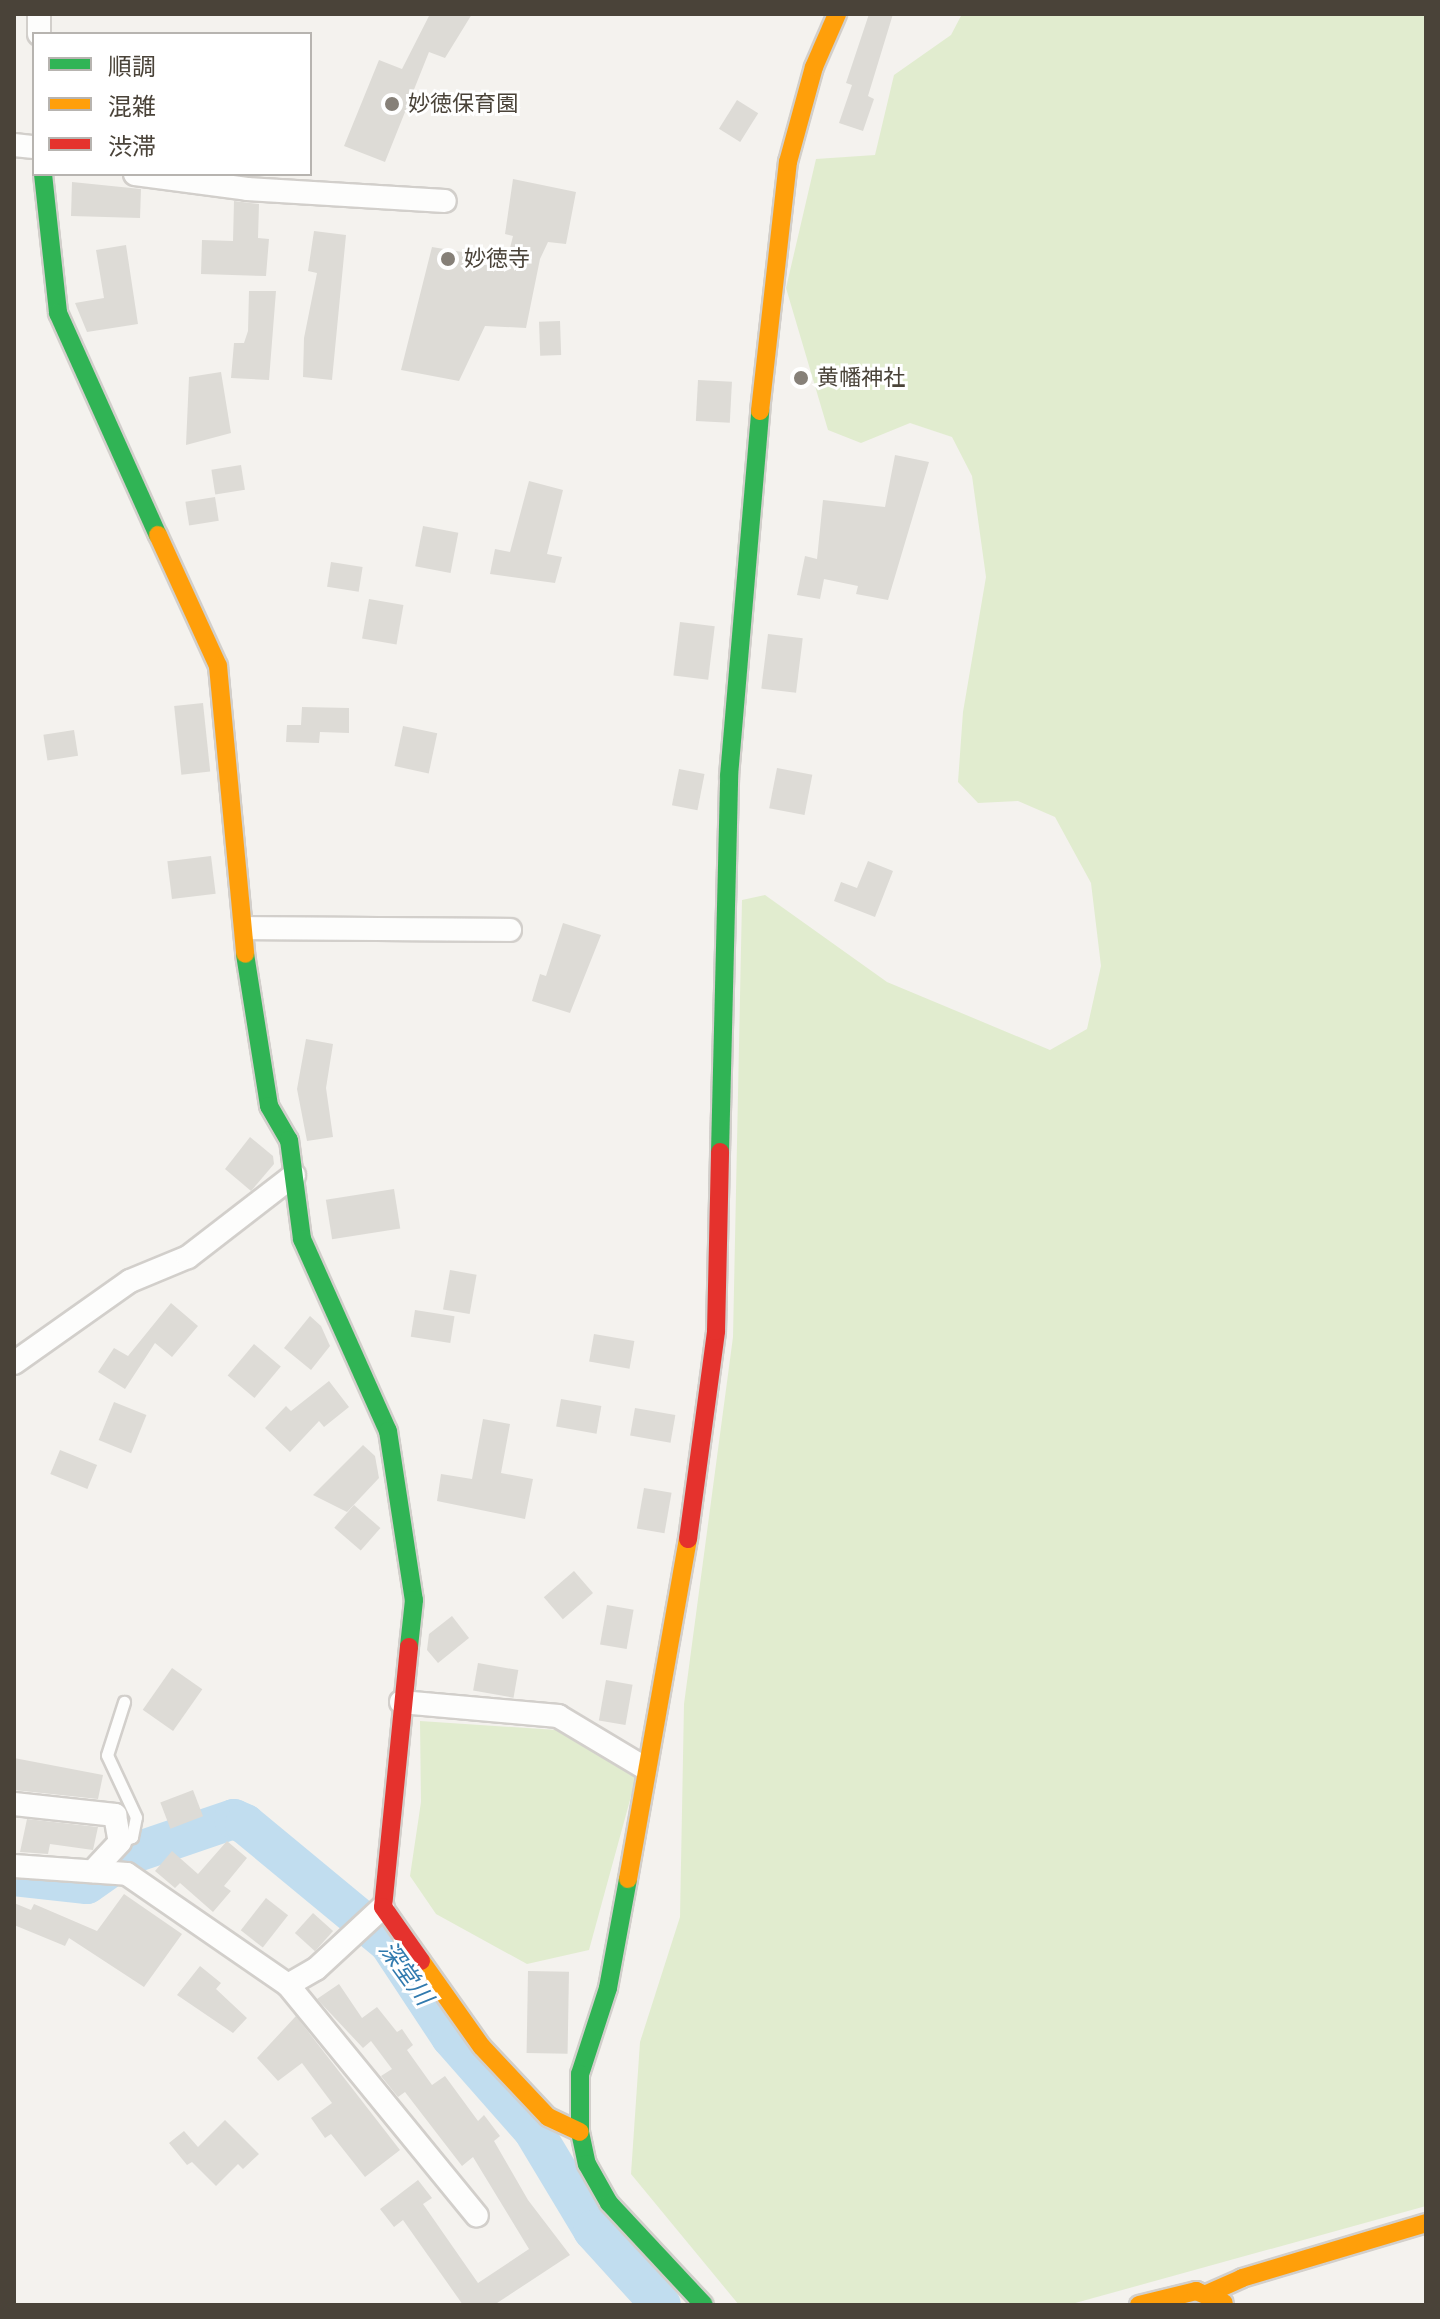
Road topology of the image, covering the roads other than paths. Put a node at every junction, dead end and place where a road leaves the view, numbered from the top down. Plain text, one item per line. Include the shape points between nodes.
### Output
1 (837, 14) edge
2 (43, 176) edge
3 (150, 176) edge
4 (445, 201) dead end
5 (245, 928) junction
6 (510, 930) dead end
7 (294, 1175) junction
8 (14, 1363) edge
9 (124, 1702) dead end
10 (401, 1702) junction
11 (645, 1768) junction
12 (14, 1804) edge
13 (120, 1842) junction
14 (14, 1866) edge
15 (93, 1871) junction
16 (383, 1907) junction
17 (288, 1985) junction
18 (580, 2132) junction
19 (477, 2216) dead end
20 (1426, 2223) edge
21 (1209, 2293) junction
22 (704, 2305) edge
23 (1139, 2305) edge
24 (1226, 2305) edge

1 - 11 street via 814,67 788,162 768,322 729,776 716,1331 687,1549
2 - 5 street via 58,313 218,666
3 - 4 street via 247,189
5 - 6 street
5 - 7 street via 251,1013 269,1106 289,1140
7 - 8 street via 188,1257 130,1281
7 - 10 street via 302,1239 388,1431 414,1600
9 - 13 lane via 107,1755 136,1817 132,1837
10 - 11 street via 558,1716
10 - 16 street
11 - 18 street via 608,1988 580,2074
12 - 13 street via 115,1815
13 - 15 street
14 - 15 street
15 - 17 street via 127,1874
16 - 17 street via 316,1969
16 - 18 street via 482,2047 548,2117
17 - 19 street
18 - 22 street via 587,2164 609,2203
20 - 21 street via 1242,2278
21 - 23 street via 1180,2293
21 - 24 street

